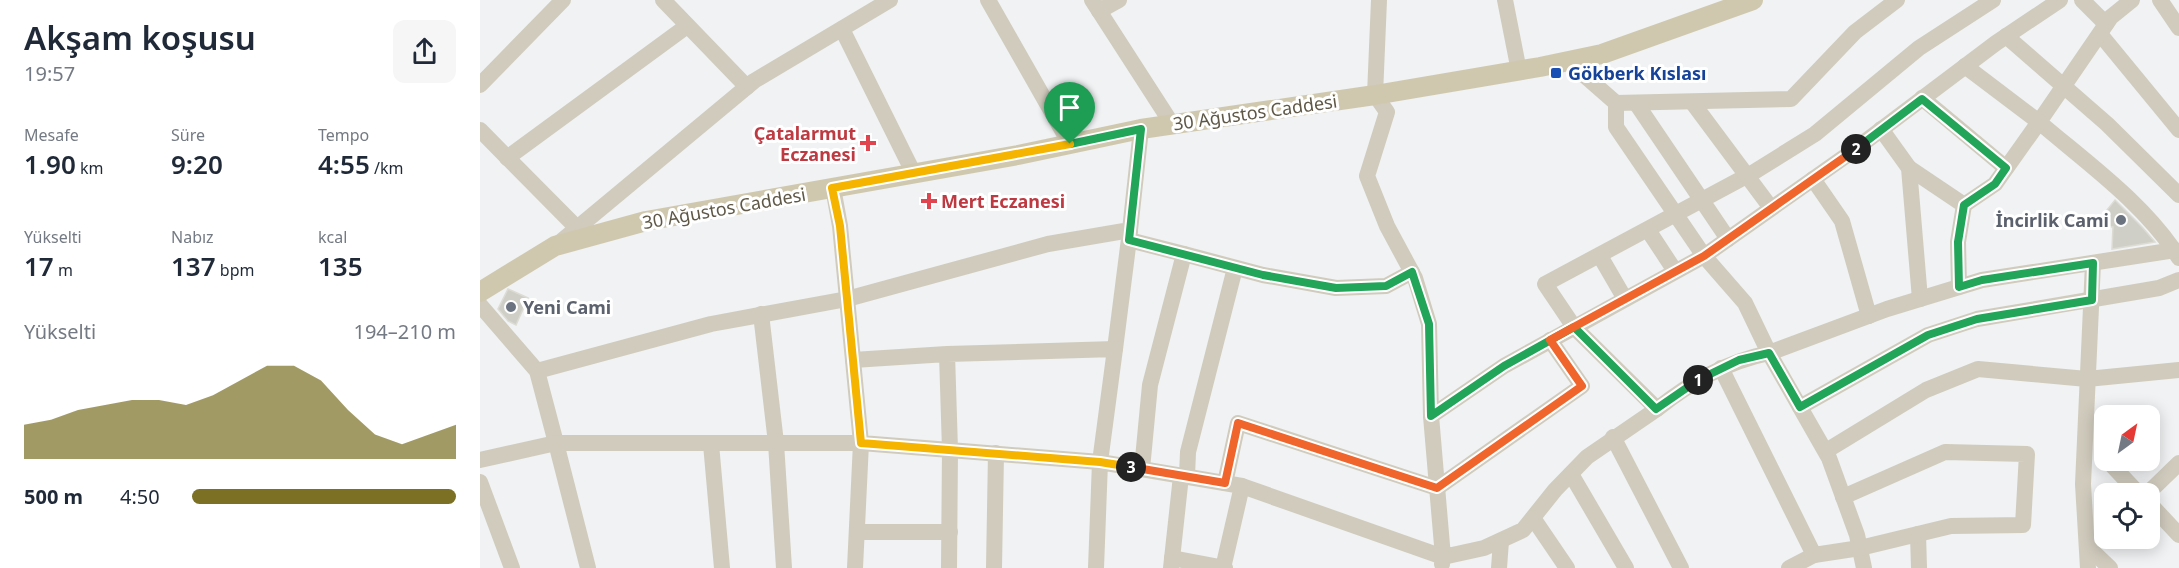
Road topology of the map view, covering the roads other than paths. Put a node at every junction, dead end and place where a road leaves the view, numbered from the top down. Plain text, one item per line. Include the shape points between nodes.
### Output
1 (563, 0) edge
2 (663, 0) edge
3 (890, 0) edge
4 (988, 0) edge
5 (1119, 0) edge
6 (1378, 0) edge
7 (1505, 0) edge
8 (1753, 0) edge
9 (1897, 0) edge
10 (1993, 0) edge
11 (2060, 0) edge
12 (2082, 0) edge
13 (2132, 0) edge
14 (2160, 0) edge
15 (1095, 5) edge
16 (687, 26) junction
17 (2179, 28) edge
18 (842, 29) junction
19 (2103, 29) junction
20 (2006, 36) junction
21 (1568, 62) junction
22 (1965, 66) junction
23 (1519, 71) junction
24 (480, 85) edge
25 (2064, 86) junction
26 (747, 87) junction
27 (1375, 95) junction
28 (1922, 99) junction
29 (1692, 102) junction
30 (1616, 103) junction
31 (1636, 103) junction
32 (2040, 122) junction
33 (1172, 124) junction
34 (1141, 129) junction
35 (1881, 129) junction
36 (480, 130) edge
37 (2179, 130) edge
38 (1070, 144) junction
39 (507, 158) junction
40 (1909, 168) junction
41 (2006, 168) junction
42 (914, 174) junction
43 (1748, 176) junction
44 (1813, 179) junction
45 (832, 188) junction
46 (2179, 195) edge
47 (1702, 200) junction
48 (1964, 205) junction
49 (1771, 208) junction
50 (1675, 215) junction
51 (577, 228) junction
52 (1648, 230) junction
53 (1129, 235) junction
54 (1728, 239) junction
55 (555, 246) junction
56 (1184, 254) junction
57 (2177, 254) edge
58 (1600, 256) junction
59 (1704, 256) junction
60 (2093, 263) junction
61 (1235, 268) junction
62 (1675, 271) junction
63 (1412, 272) junction
64 (2179, 280) edge
65 (1959, 287) junction
66 (480, 292) edge
67 (847, 298) junction
68 (1920, 298) junction
69 (1625, 299) junction
70 (2092, 300) junction
71 (480, 306) edge
72 (762, 314) junction
73 (1869, 316) junction
74 (1574, 327) junction
75 (1550, 340) junction
76 (1115, 349) junction
77 (1769, 353) junction
78 (948, 354) junction
79 (853, 360) junction
80 (1721, 368) junction
81 (2179, 370) edge
82 (537, 371) junction
83 (2087, 379) junction
84 (1800, 407) junction
85 (1656, 409) junction
86 (1431, 416) junction
87 (1613, 437) junction
88 (2085, 438) junction
89 (556, 443) junction
90 (776, 443) junction
91 (861, 443) junction
92 (711, 444) junction
93 (2094, 447) edge
94 (950, 450) junction
95 (1826, 452) junction
96 (996, 453) junction
97 (480, 459) edge
98 (1100, 462) junction
99 (2179, 463) edge
100 (1142, 469) junction
101 (2117, 471) edge
102 (1570, 474) junction
103 (1184, 476) junction
104 (480, 482) edge
105 (2129, 483) edge
106 (2158, 483) edge
107 (1234, 484) junction
108 (1437, 488) junction
109 (1843, 497) junction
110 (2160, 515) edge
111 (1533, 518) junction
112 (858, 532) junction
113 (951, 532) junction
114 (1918, 534) junction
115 (2179, 535) edge
116 (1501, 541) junction
117 (2087, 546) junction
118 (1860, 548) junction
119 (1814, 555) junction
120 (1443, 562) edge
121 (1172, 563) edge
122 (512, 568) edge
123 (588, 568) edge
124 (722, 568) edge
125 (784, 568) edge
126 (855, 568) edge
127 (950, 568) edge
128 (994, 568) edge
129 (1096, 568) edge
130 (1224, 568) edge
131 (1499, 568) edge
132 (1567, 568) edge
133 (1626, 568) edge
134 (1681, 568) edge
135 (1789, 568) edge
136 (1864, 568) edge
137 (1919, 568) edge
138 (2088, 568) edge
139 (2110, 568) edge

1 - 24 street
2 - 16 street
3 - 18 street
4 - 38 street
5 - 15 street
6 - 27 street
7 - 23 street
8 - 21 main road, 30 Ağustos Caddesi via 1602,54
9 - 29 street via 1855,32 1791,99
10 - 43 street via 1919,48 1815,134
11 - 20 street
12 - 19 street
13 - 19 street
14 - 17 street
15 - 33 street
16 - 26 street
16 - 39 street
18 - 26 street
18 - 42 street
19 - 25 street
19 - 37 street
20 - 22 street
20 - 25 street
21 - 23 main road, 30 Ağustos Caddesi
21 - 30 street
22 - 28 street
22 - 32 street
23 - 27 main road, 30 Ağustos Caddesi
25 - 32 street
25 - 46 street
26 - 51 street
27 - 33 main road, 30 Ağustos Caddesi
27 - 63 street via 1386,112 1367,176 1387,226
28 - 35 street
28 - 41 street
29 - 31 street
29 - 43 street
30 - 31 street
30 - 50 street via 1616,127
31 - 47 street
32 - 41 street
32 - 57 street via 2120,192 2167,238
33 - 34 main road, 30 Ağustos Caddesi
34 - 38 main road, 30 Ağustos Caddesi
34 - 53 street
35 - 40 street
35 - 44 street
36 - 39 street
38 - 42 main road, 30 Ağustos Caddesi
39 - 51 street
40 - 48 street
40 - 68 street
41 - 48 street via 1995,184
42 - 45 main road, 30 Ağustos Caddesi
43 - 47 street
43 - 49 street
44 - 49 street
44 - 73 street via 1842,221
45 - 55 main road, 30 Ağustos Caddesi via 646,221
45 - 67 street
47 - 50 street
47 - 54 street
48 - 65 street via 1958,242
49 - 54 street
50 - 52 street
50 - 59 street
51 - 55 street
52 - 58 street
52 - 62 street
53 - 56 street
53 - 67 street via 1048,244
53 - 76 street
54 - 59 street
55 - 66 main road, 30 Ağustos Caddesi
56 - 61 street
56 - 100 street via 1150,385
57 - 60 street
58 - 69 street
58 - 74 street via 1545,285
59 - 62 street
59 - 77 street via 1745,303
60 - 65 street
60 - 70 street
61 - 63 street via 1336,288 1386,286
61 - 103 street
62 - 69 street
63 - 86 street via 1429,324
64 - 70 street via 2159,288
65 - 68 street
67 - 72 street
67 - 79 street
68 - 73 street
69 - 74 street
70 - 83 street
70 - 84 street via 1977,319 1928,335
71 - 82 street
72 - 82 street via 638,342
72 - 90 street
73 - 77 street
74 - 75 street
74 - 85 street
75 - 86 street
75 - 108 street via 1582,386
76 - 78 street
76 - 98 street
77 - 80 street
77 - 84 street
78 - 79 street
78 - 94 street
79 - 91 street
80 - 85 street via 1686,386
80 - 119 street
81 - 83 street
82 - 89 street
83 - 88 street
83 - 95 street via 1978,369 1926,390
84 - 95 street
85 - 87 street
86 - 108 street
87 - 102 street
87 - 134 street
88 - 93 street
88 - 117 street
89 - 92 street
89 - 97 street
89 - 123 street
90 - 91 street
90 - 92 street
90 - 125 street
91 - 94 street
91 - 112 street
92 - 124 street
94 - 96 street
94 - 113 street
95 - 109 street
96 - 98 street
96 - 128 street
98 - 100 street
98 - 129 street
99 - 106 street
100 - 103 street
101 - 105 street
102 - 111 street
102 - 133 street
103 - 107 street
103 - 121 street
104 - 122 street
107 - 108 street via 1238,423
107 - 120 street
107 - 130 street
108 - 120 street
109 - 114 street via 1945,452 2027,454 2023,525 1951,526
109 - 118 street
110 - 115 street
111 - 116 street via 1523,530
111 - 132 street
112 - 113 street
112 - 126 street
113 - 127 street
114 - 118 street
114 - 137 street
116 - 120 street
116 - 131 street
117 - 138 street
117 - 139 street
118 - 119 street
118 - 136 street
119 - 135 street
121 - 130 street

